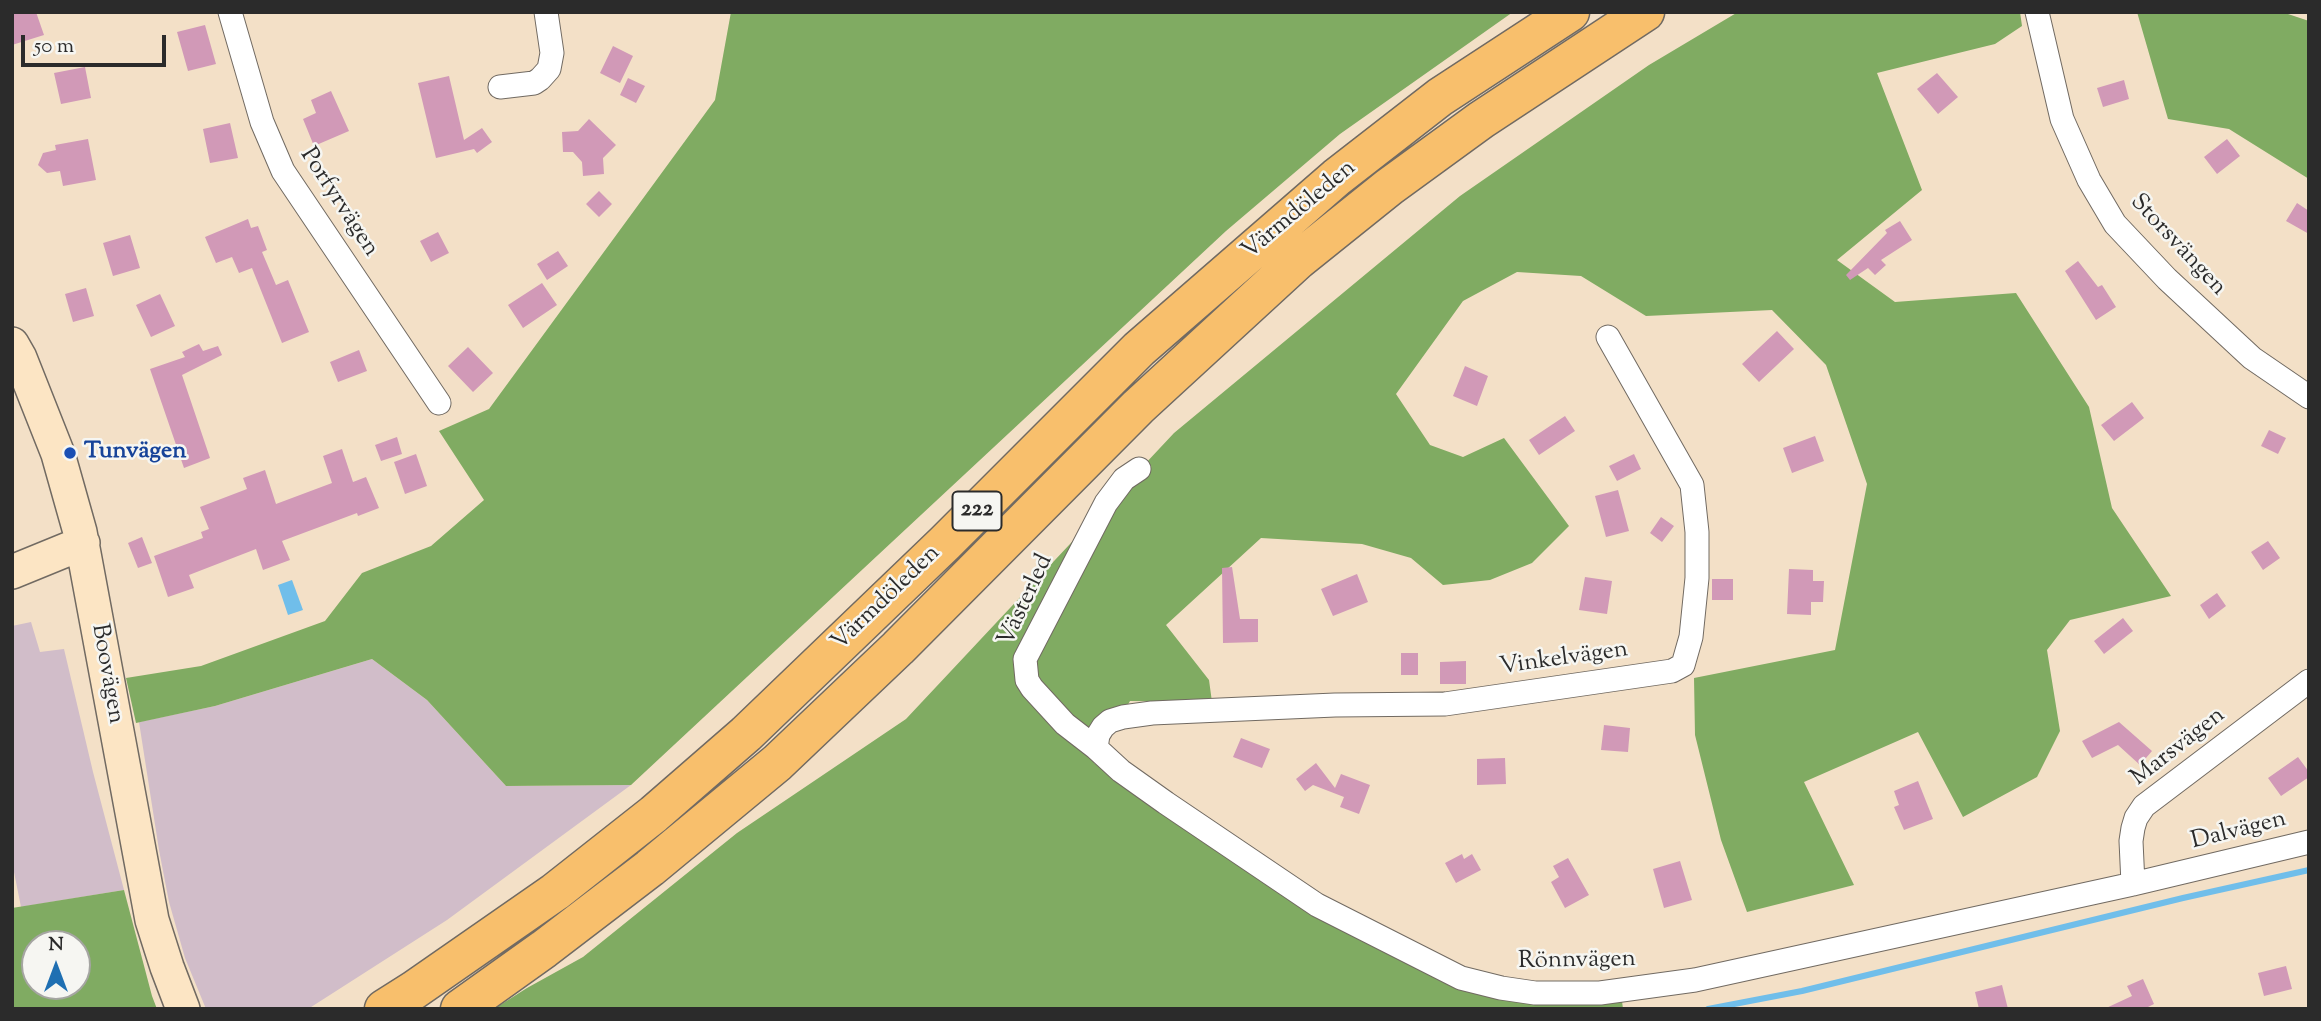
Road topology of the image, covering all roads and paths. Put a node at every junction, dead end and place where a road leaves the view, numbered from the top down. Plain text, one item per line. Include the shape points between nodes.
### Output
1 (230, 12) edge
2 (546, 12) edge
3 (1570, 12) edge
4 (1645, 12) edge
5 (2037, 12) edge
6 (500, 87) dead end
7 (1608, 337) dead end
8 (12, 344) edge
9 (2309, 397) edge
10 (439, 403) dead end
11 (1139, 468) dead end
12 (83, 543) junction
13 (12, 572) edge
14 (2309, 681) edge
15 (1099, 737) junction
16 (2309, 842) edge
17 (2181, 873) joint
18 (2133, 884) junction
19 (183, 1009) edge
20 (384, 1009) edge
21 (460, 1009) edge

1 - 10 street, Porfyrvägen via 262,122 283,171
2 - 6 street via 552,53 549,69 534,83
3 - 20 highway, Värmdöleden / 222 via 1440,97 1337,177 1139,349 766,715 654,814 555,892
4 - 21 highway, Värmdöleden / 222 via 1481,120 1298,260 1138,407 777,763 639,876
5 - 9 street, Storsvängen via 2062,120 2115,224 2252,358
7 - 15 street, Vinkelvägen via 1692,485 1697,578 1683,665 1672,671 1446,704 1152,713 1110,721
8 - 12 street, Boovägen via 58,454
11 - 15 street, Västerled via 1106,503 1025,659 1027,680 1065,724
12 - 13 street
12 - 19 street, Boovägen via 152,919
14 - 18 street, Marsvägen via 2144,806 2131,841
15 - 18 street, Rönnvägen via 1121,771 1317,905 1461,978 1535,993 1600,993 1695,980
16 - 17 street, Dalvägen
17 - 18 street, Rönnvägen

